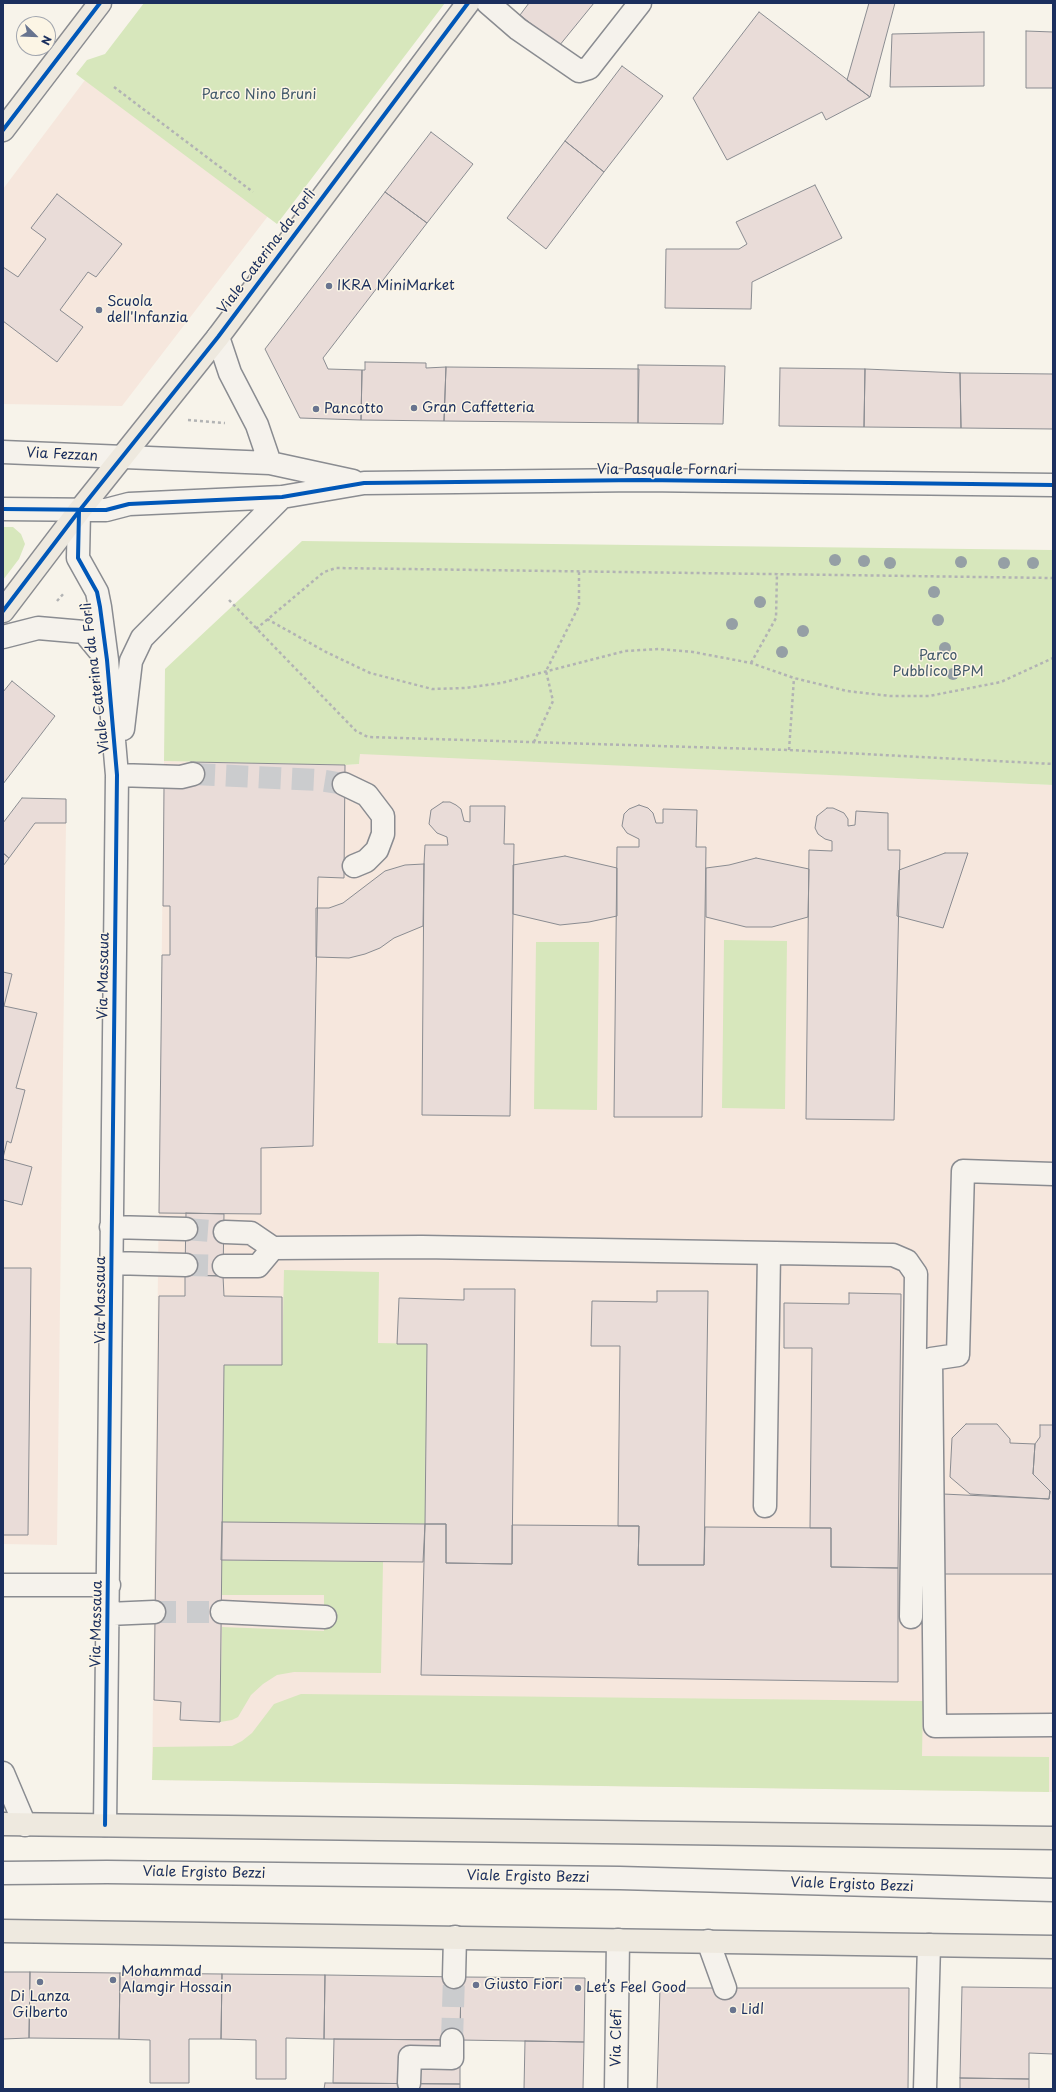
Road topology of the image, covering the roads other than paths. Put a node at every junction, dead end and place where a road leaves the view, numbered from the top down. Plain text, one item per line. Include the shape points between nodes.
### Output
1 (100, 3) edge
2 (468, 3) edge
3 (488, 3) edge
4 (640, 3) edge
5 (3, 130) edge
6 (218, 337) junction
7 (3, 452) edge
8 (122, 458) junction
9 (270, 463) junction
10 (364, 483) junction
11 (1053, 485) edge
12 (282, 497) junction
13 (3, 509) edge
14 (79, 511) junction
15 (3, 611) edge
16 (3, 637) edge
17 (107, 660) junction
18 (193, 774) tunnel mouth
19 (117, 775) junction
20 (344, 784) tunnel mouth
21 (354, 866) dead end
22 (1053, 1174) edge
23 (111, 1227) junction
24 (186, 1229) tunnel mouth
25 (225, 1232) tunnel mouth
26 (273, 1248) junction
27 (769, 1253) junction
28 (112, 1263) junction
29 (186, 1265) tunnel mouth
30 (224, 1266) tunnel mouth
31 (765, 1506) dead end
32 (3, 1585) edge
33 (109, 1585) junction
34 (154, 1612) tunnel mouth
35 (222, 1612) tunnel mouth
36 (108, 1614) junction
37 (326, 1617) dead end
38 (910, 1617) dead end
39 (1053, 1725) edge
40 (3, 1773) edge
41 (3, 1824) edge
42 (25, 1825) junction
43 (105, 1825) junction
44 (1053, 1838) edge
45 (3, 1873) edge
46 (1053, 1890) edge
47 (3, 1931) edge
48 (455, 1937) junction
49 (618, 1940) junction
50 (708, 1941) junction
51 (929, 1945) junction
52 (1053, 1948) edge
53 (454, 1977) tunnel mouth
54 (725, 1988) dead end
55 (452, 2040) tunnel mouth
56 (409, 2083) dead end
57 (616, 2089) edge
58 (925, 2089) edge

1 - 5 main road
2 - 6 main road, Viale Caterina da Forlì
3 - 4 street via 518,28 579,71 589,68
6 - 8 main road, Viale Caterina da Forlì
6 - 9 street via 230,372 257,425
7 - 8 street, Via Fezzan
8 - 9 street
8 - 14 main road, Viale Caterina da Forlì
9 - 10 street, Via Pasquale Fornari
10 - 11 street, Via Pasquale Fornari via 642,480
10 - 12 street, Via Pasquale Fornari
12 - 14 street via 129,504 106,510
12 - 19 street, Viale Caterina da Forlì via 142,638 131,661
13 - 14 street
14 - 15 main road, Viale Caterina da Forlì
14 - 17 street, Viale Caterina da Forlì via 78,558 97,592
16 - 17 street, Viale Caterina da Forlì via 38,628 84,632
17 - 19 street, Viale Caterina da Forlì
18 - 19 street via 181,777
19 - 23 street, Via Massaua
20 - 21 street via 368,795 382,816 384,834 378,850 366,861
22 - 39 street via 962,1171 958,1355 931,1359 935,1726
23 - 24 street
23 - 28 street, Via Massaua
25 - 26 street via 251,1233
26 - 27 street
26 - 30 street via 258,1266
27 - 31 street
27 - 38 street via 893,1255 907,1261 916,1274
28 - 29 street
28 - 33 street, Via Massaua
32 - 33 street
33 - 36 street, Via Massaua
34 - 36 street
35 - 37 street
36 - 43 street, Via Massaua
40 - 42 street
41 - 42 main road
42 - 43 main road
43 - 44 main road
45 - 46 street, Viale Ergisto Bezzi via 620,1878
47 - 48 main road
48 - 49 main road
48 - 53 street
49 - 50 main road
49 - 57 street, Via Clefi
50 - 51 main road
50 - 54 street
51 - 52 main road
51 - 58 street
55 - 56 street via 452,2058 410,2057

